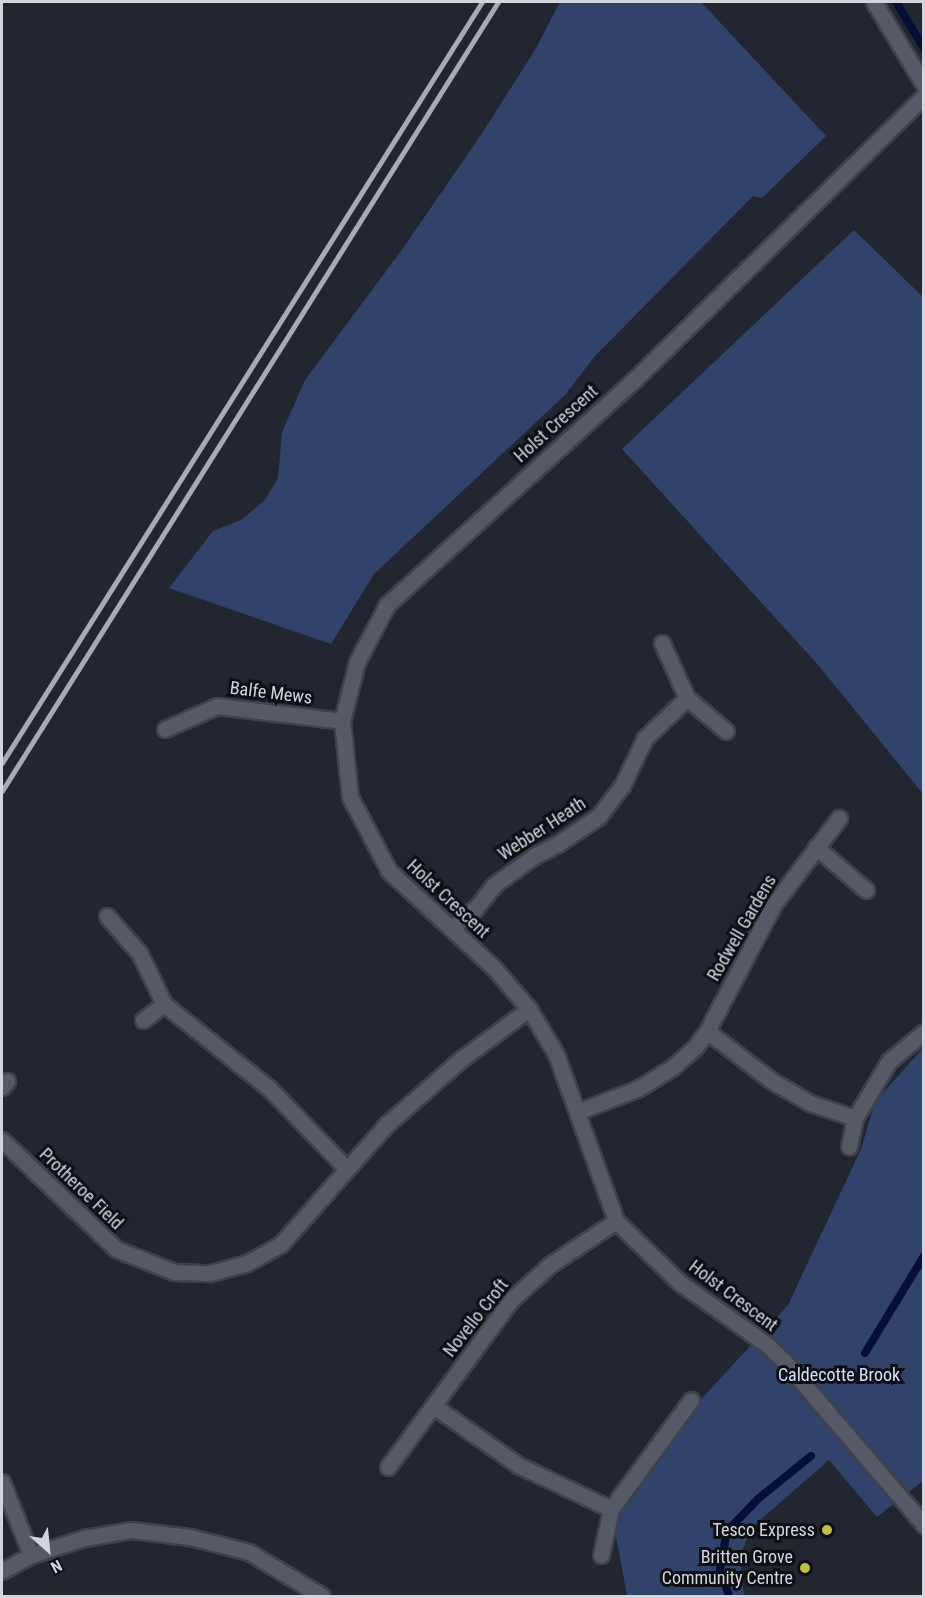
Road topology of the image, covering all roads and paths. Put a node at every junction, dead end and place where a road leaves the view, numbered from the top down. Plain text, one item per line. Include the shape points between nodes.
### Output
1 (874, 2) edge
2 (924, 85) edge
3 (924, 96) edge
4 (662, 643) dead end
5 (687, 698) junction
6 (342, 721) junction
7 (165, 729) dead end
8 (726, 731) dead end
9 (839, 818) dead end
10 (816, 847) junction
11 (866, 890) dead end
12 (107, 916) dead end
13 (452, 928) junction
14 (164, 1004) junction
15 (529, 1009) junction
16 (143, 1020) dead end
17 (707, 1031) junction
18 (924, 1032) edge
19 (577, 1112) junction
20 (855, 1118) junction
21 (2, 1140) edge
22 (849, 1146) dead end
23 (346, 1168) junction
24 (616, 1221) junction
25 (690, 1400) dead end
26 (435, 1407) junction
27 (388, 1467) dead end
28 (2, 1482) edge
29 (611, 1509) junction
30 (924, 1525) edge
31 (601, 1555) dead end
32 (31, 1556) junction
33 (2, 1571) edge
34 (322, 1596) edge

1 - 2 street
3 - 6 street, Holst Crescent via 635,379 387,605 357,662
4 - 5 street
5 - 8 street
5 - 13 street, Webber Heath via 645,738 622,786 599,816 494,885 476,908
6 - 7 street, Balfe Mews via 217,706
6 - 13 street, Holst Crescent via 350,797 389,871
9 - 10 street, Rodwell Gardens
10 - 11 street
10 - 17 street, Rodwell Gardens via 774,904
12 - 14 street via 140,954
13 - 15 street, Holst Crescent
14 - 16 street
14 - 23 street via 269,1088
15 - 19 street, Holst Crescent via 556,1054
15 - 23 street, Protheroe Field via 427,1089
17 - 19 street, Rodwell Gardens via 673,1067 639,1088
17 - 20 street via 772,1081 810,1103
18 - 20 street via 890,1061
19 - 24 street, Holst Crescent
20 - 22 street
21 - 23 street, Protheroe Field via 116,1250 174,1272 210,1273 247,1263 281,1244
24 - 26 street, Novello Croft via 551,1264 511,1300
24 - 30 street, Holst Crescent via 680,1283 784,1361
25 - 29 street
26 - 27 street, Novello Croft
26 - 29 street via 518,1465
28 - 32 street
29 - 31 street
32 - 33 street
32 - 34 street via 84,1538 132,1530 190,1537 249,1552

